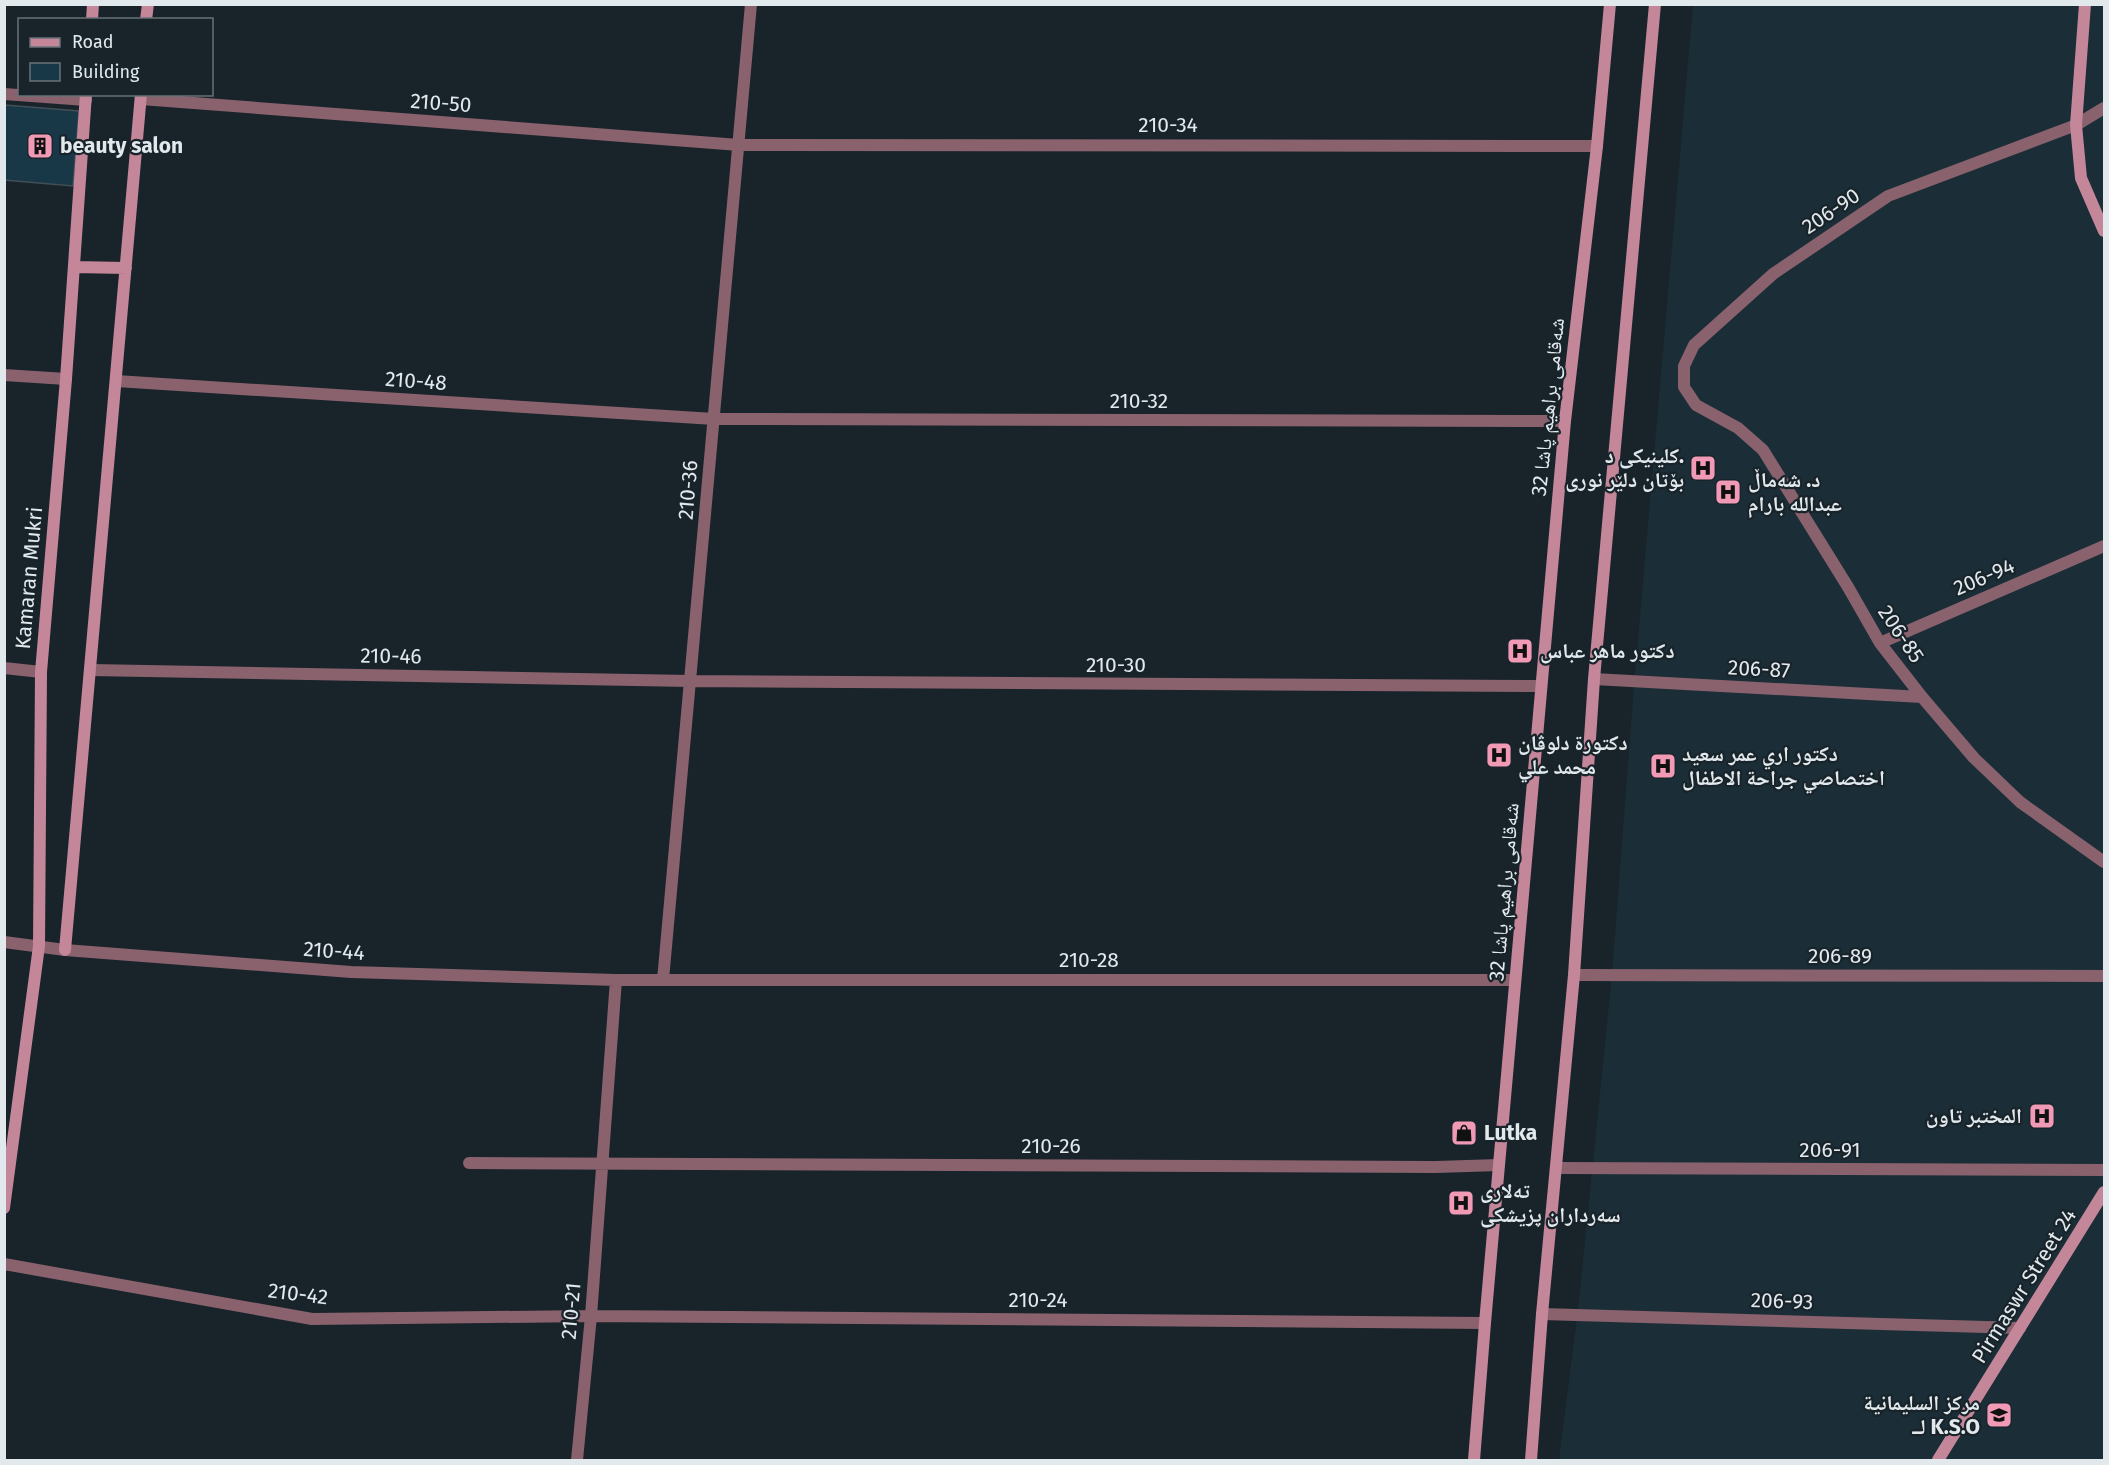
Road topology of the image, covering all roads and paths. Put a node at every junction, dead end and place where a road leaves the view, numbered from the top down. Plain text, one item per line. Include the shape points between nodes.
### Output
1 (752, 4) edge
2 (1610, 4) edge
3 (1655, 4) edge
4 (2085, 4) edge
5 (59, 96) edge
6 (86, 97) edge
7 (141, 97) edge
8 (2104, 108) edge
9 (2076, 125) junction
10 (739, 145) junction
11 (1597, 146) junction
12 (2104, 231) edge
13 (74, 267) junction
14 (126, 268) junction
15 (4, 375) edge
16 (66, 379) junction
17 (116, 381) junction
18 (1696, 405) joint
19 (714, 419) junction
20 (1564, 421) junction
21 (2104, 546) edge
22 (1880, 643) junction
23 (4, 668) edge
24 (91, 670) junction
25 (41, 672) junction
26 (1594, 679) junction
27 (690, 681) junction
28 (1541, 686) junction
29 (1922, 697) junction
30 (2104, 862) edge
31 (4, 942) edge
32 (39, 946) junction
33 (65, 950) junction
34 (1574, 975) junction
35 (2104, 976) edge
36 (616, 980) junction
37 (663, 980) junction
38 (1515, 980) junction
39 (469, 1163) dead end
40 (602, 1164) junction
41 (1499, 1165) junction
42 (1556, 1168) junction
43 (2104, 1170) edge
44 (2104, 1192) edge
45 (4, 1208) edge
46 (4, 1264) edge
47 (1542, 1314) junction
48 (591, 1316) junction
49 (1485, 1323) junction
50 (2020, 1328) junction
51 (577, 1461) edge
52 (1474, 1461) edge
53 (1531, 1461) edge
54 (1938, 1461) edge

1 - 10 street, 210-36
2 - 11 main road, شەقامی براهیم پاشا 32
3 - 26 main road
4 - 9 main road
5 - 6 street
6 - 13 main road, Kamaran Mukri
7 - 10 street, 210-50
7 - 14 main road
8 - 9 street, 206-90
9 - 12 main road via 2081,178
9 - 18 street, 206-90 via 1888,196 1773,274 1694,345 1684,366 1684,387
10 - 11 street, 210-34
10 - 19 street, 210-36
11 - 20 main road, شەقامی براهیم پاشا 32
13 - 14 main road
13 - 16 main road, Kamaran Mukri
14 - 17 main road
15 - 16 street
16 - 25 main road, Kamaran Mukri
17 - 19 street, 210-48
17 - 24 main road
18 - 22 street, 206-85 via 1738,428 1763,450
19 - 20 street, 210-32
19 - 27 street, 210-36
20 - 28 main road, شەقامی براهیم پاشا 32
21 - 22 street, 206-94
22 - 29 street, 206-85
23 - 25 street
24 - 27 street, 210-46
24 - 33 main road
25 - 32 main road, Kamaran Mukri
26 - 29 street, 206-87
26 - 34 main road
27 - 28 street, 210-30
27 - 37 street, 210-36
28 - 38 main road, شەقامی براهیم پاشا 32
29 - 30 street, 206-85 via 1974,758 2020,802
31 - 32 street, 210-44
32 - 33 street, 210-44
32 - 45 main road, Kamaran Mukri
33 - 36 street, 210-44 via 351,972
34 - 35 street, 206-89
34 - 42 main road
36 - 37 street, 210-44
36 - 40 street, 210-21
37 - 38 street, 210-28
38 - 41 main road, شەقامی براهیم پاشا 32
39 - 40 street
40 - 41 street, 210-26
40 - 48 street, 210-21
41 - 49 main road, شەقامی براهیم پاشا 32
42 - 43 street, 206-91
42 - 47 main road
44 - 50 main road, Pirmaswr Street 24
46 - 48 street, 210-42 via 312,1318
47 - 50 street, 206-93
47 - 53 main road
48 - 49 street, 210-24
48 - 51 street, 210-21
49 - 52 main road, شەقامی براهیم پاشا 32
50 - 54 main road, Pirmaswr Street 24

